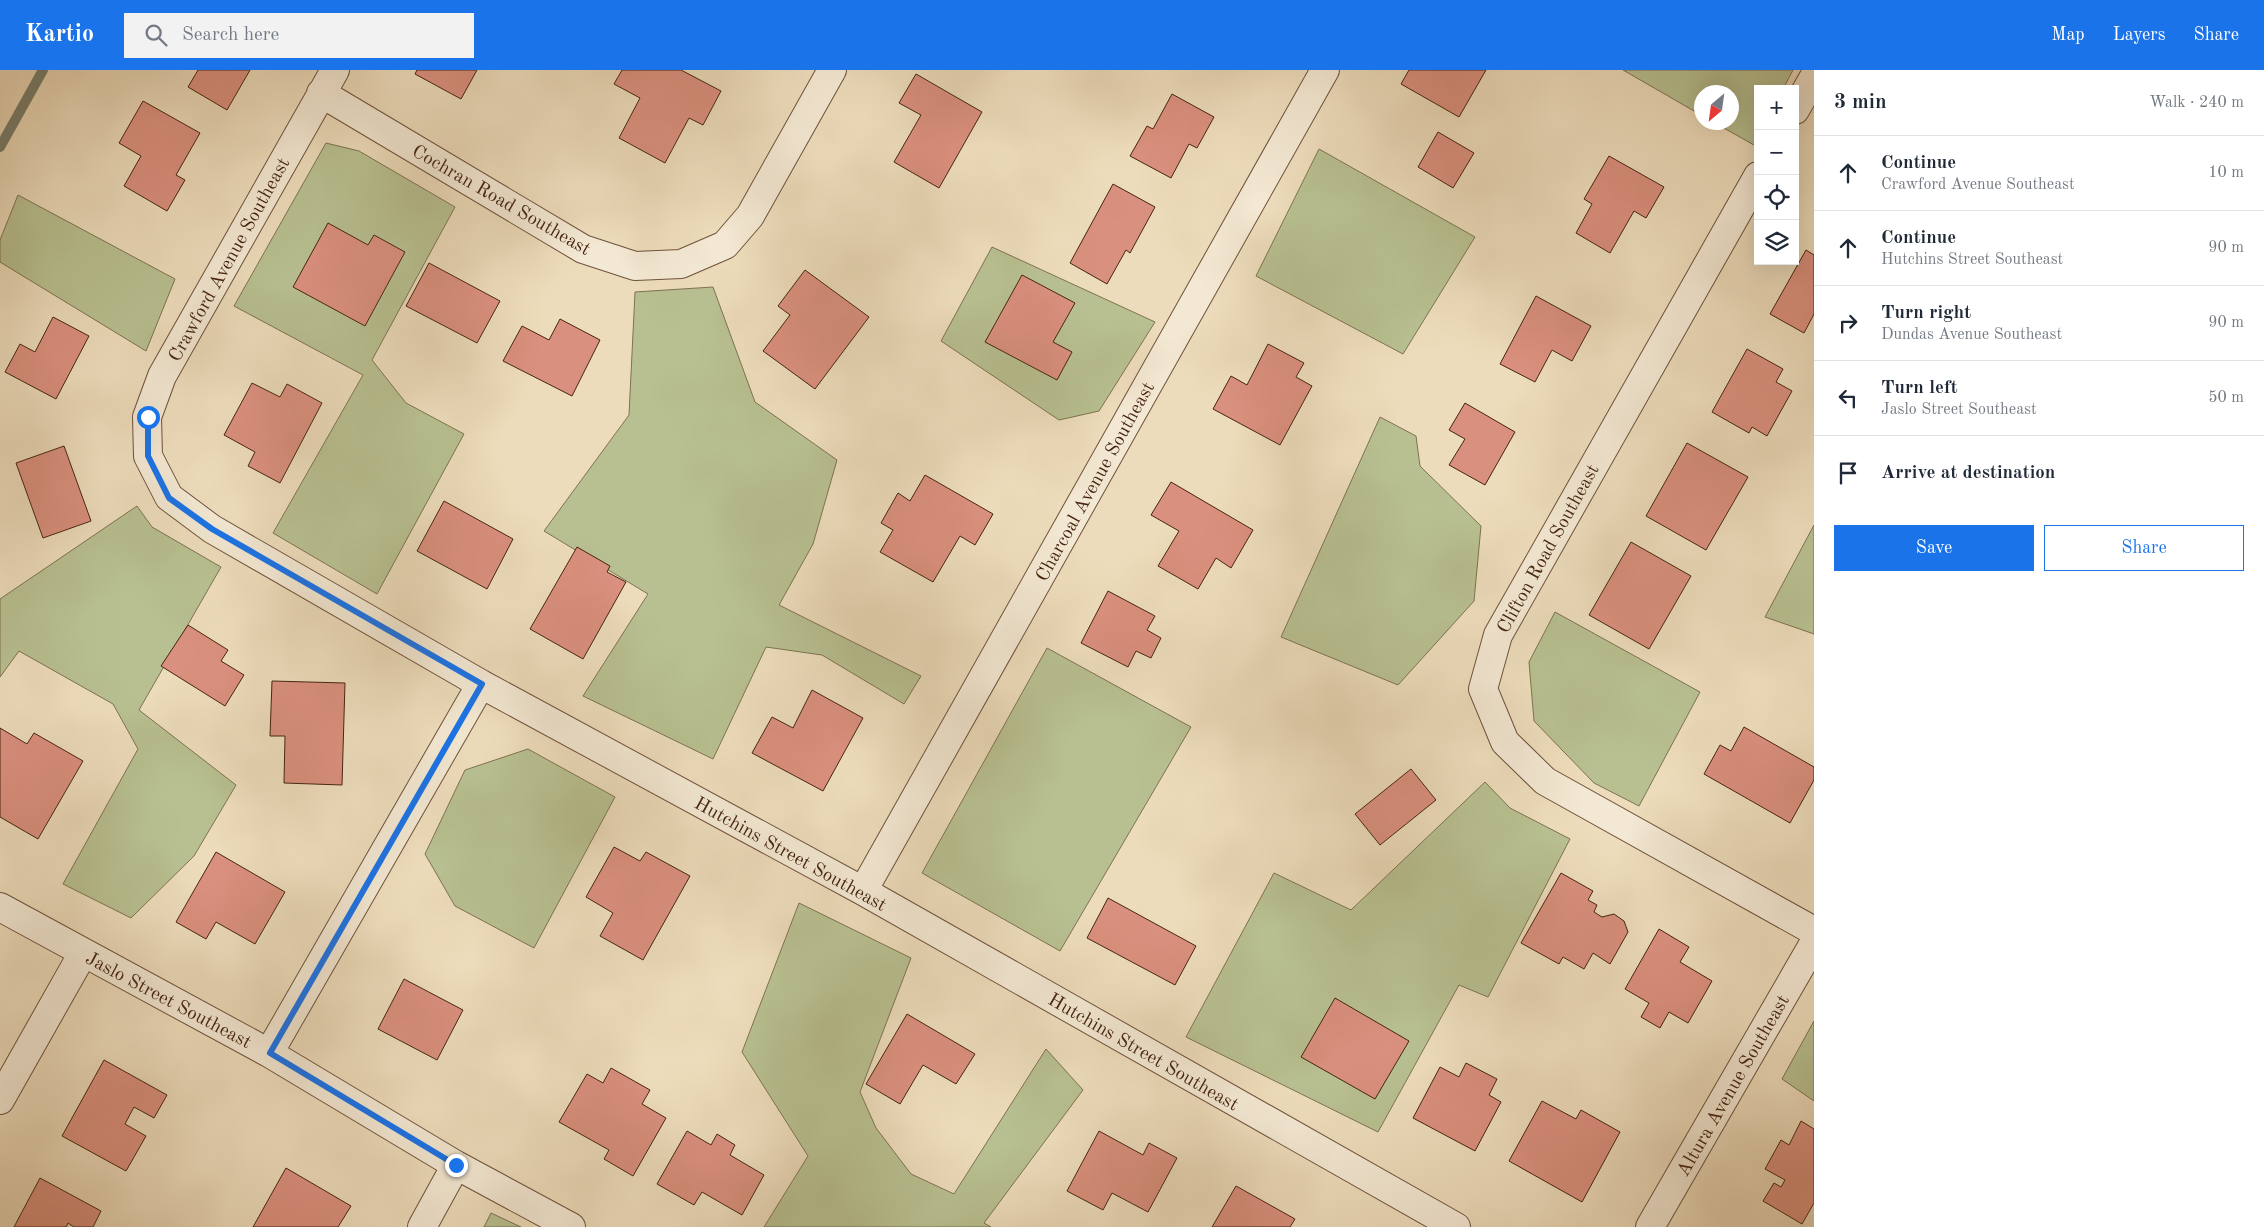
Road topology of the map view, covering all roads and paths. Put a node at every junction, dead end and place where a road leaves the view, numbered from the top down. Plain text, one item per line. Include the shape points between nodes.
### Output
1 (335, 70) edge
2 (832, 70) edge
3 (1325, 70) edge
4 (1814, 77) edge
5 (322, 94) junction
6 (1799, 103) edge
7 (1754, 183) edge
8 (148, 456) joint
9 (482, 684) junction
10 (863, 891) junction
11 (0, 907) edge
12 (1814, 932) edge
13 (1814, 943) edge
14 (83, 953) junction
15 (270, 1053) junction
16 (0, 1100) edge
17 (456, 1165) junction
18 (1416, 1218) edge
19 (422, 1227) edge
20 (571, 1227) edge
21 (1456, 1227) edge
22 (1650, 1227) edge

1 - 5 street, Crawford Avenue Southeast
2 - 5 street, Cochran Road Southeast via 750,216 725,245 681,264 635,266 583,249
3 - 10 street, Charcoal Avenue Southeast
4 - 6 street
5 - 8 street, Crawford Avenue Southeast via 162,376 148,417
7 - 12 street, Clifton Road Southeast via 1498,635 1483,689 1505,742 1545,781
8 - 9 street, Hutchins Street Southeast via 169,498 212,529
9 - 10 street, Hutchins Street Southeast
9 - 15 street
10 - 18 street, Hutchins Street Southeast
11 - 14 street, Jaslo Street Southeast
13 - 22 street, Altura Avenue Southeast
14 - 15 street, Jaslo Street Southeast
14 - 16 street
15 - 17 street, Jaslo Street Southeast
17 - 19 street
17 - 20 street, Jaslo Street Southeast
18 - 21 street, Hutchins Street Southeast

